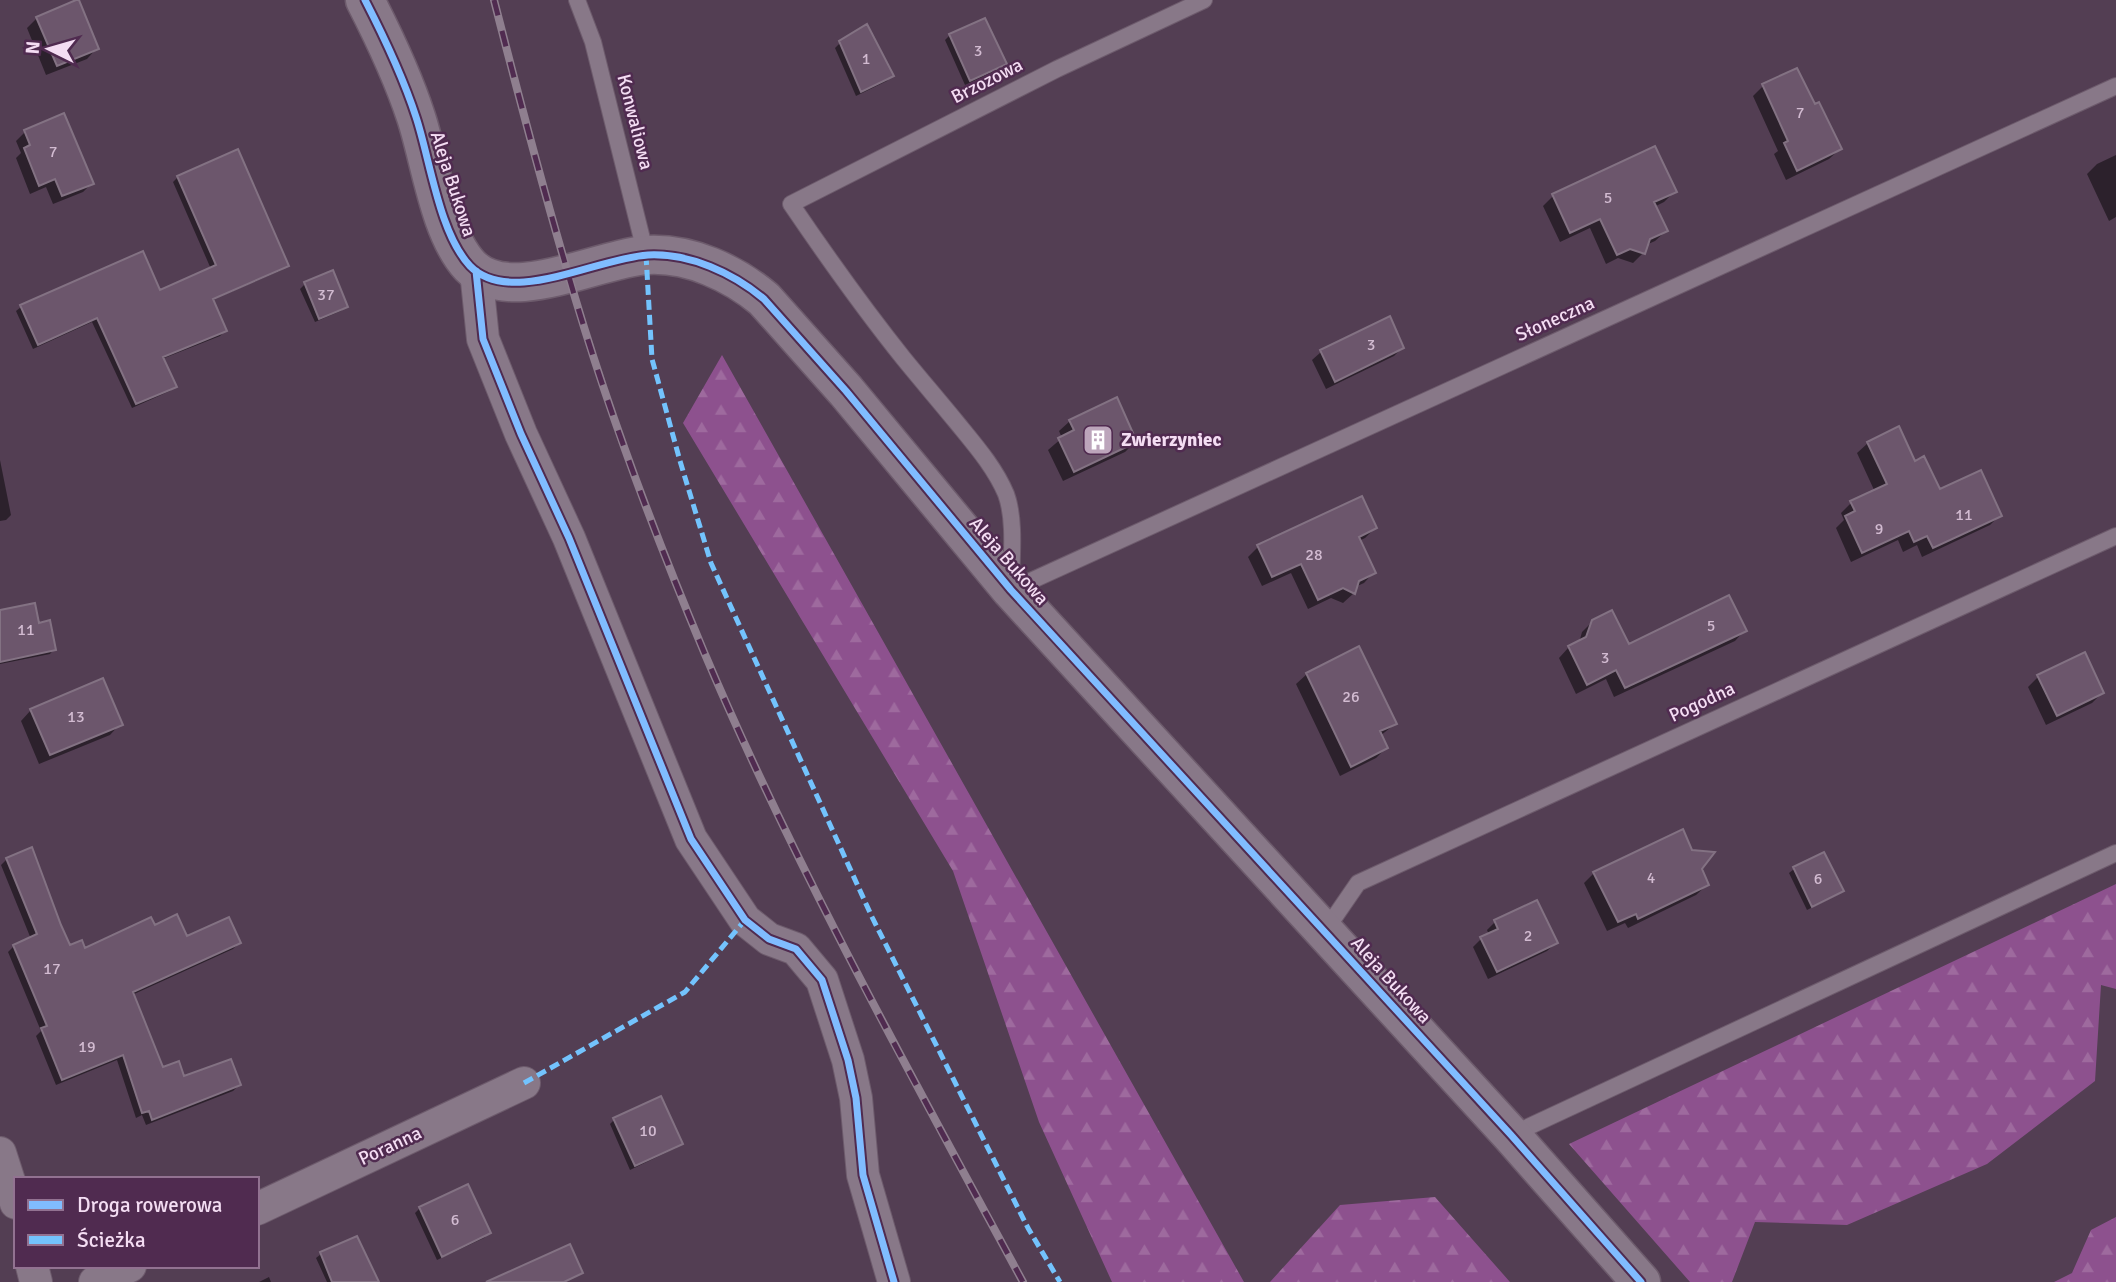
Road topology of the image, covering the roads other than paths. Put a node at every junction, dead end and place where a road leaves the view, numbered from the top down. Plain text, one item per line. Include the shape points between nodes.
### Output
1 (365, 0) edge
2 (577, 0) edge
3 (1204, 0) edge
4 (2116, 86) edge
5 (646, 255) junction
6 (476, 271) junction
7 (2116, 536) edge
8 (1011, 590) junction
9 (2116, 853) edge
10 (1325, 931) junction
11 (524, 1083) dead end
12 (1511, 1135) junction
13 (0, 1153) edge
14 (14, 1197) edge
15 (259, 1208) edge
16 (126, 1268) edge
17 (95, 1282) edge
18 (894, 1282) edge
19 (1641, 1282) edge

1 - 6 street, Aleja Bukowa via 408,94 453,239
2 - 5 lane, Konwaliowa via 593,42
3 - 8 lane, Brzozowa via 791,204 883,333 1000,482 1007,497 1012,538
4 - 8 lane, Słoneczna
5 - 6 street, Aleja Bukowa via 518,284
5 - 8 street, Aleja Bukowa via 712,267 764,299
6 - 18 street via 483,340 691,839 745,920 769,939 796,949 822,980 848,1060 863,1175
7 - 10 lane, Pogodna via 1357,883
8 - 10 street, Aleja Bukowa
9 - 12 lane
10 - 12 street, Aleja Bukowa
11 - 15 street, Poranna
12 - 19 street, Aleja Bukowa
13 - 14 street
16 - 17 street

